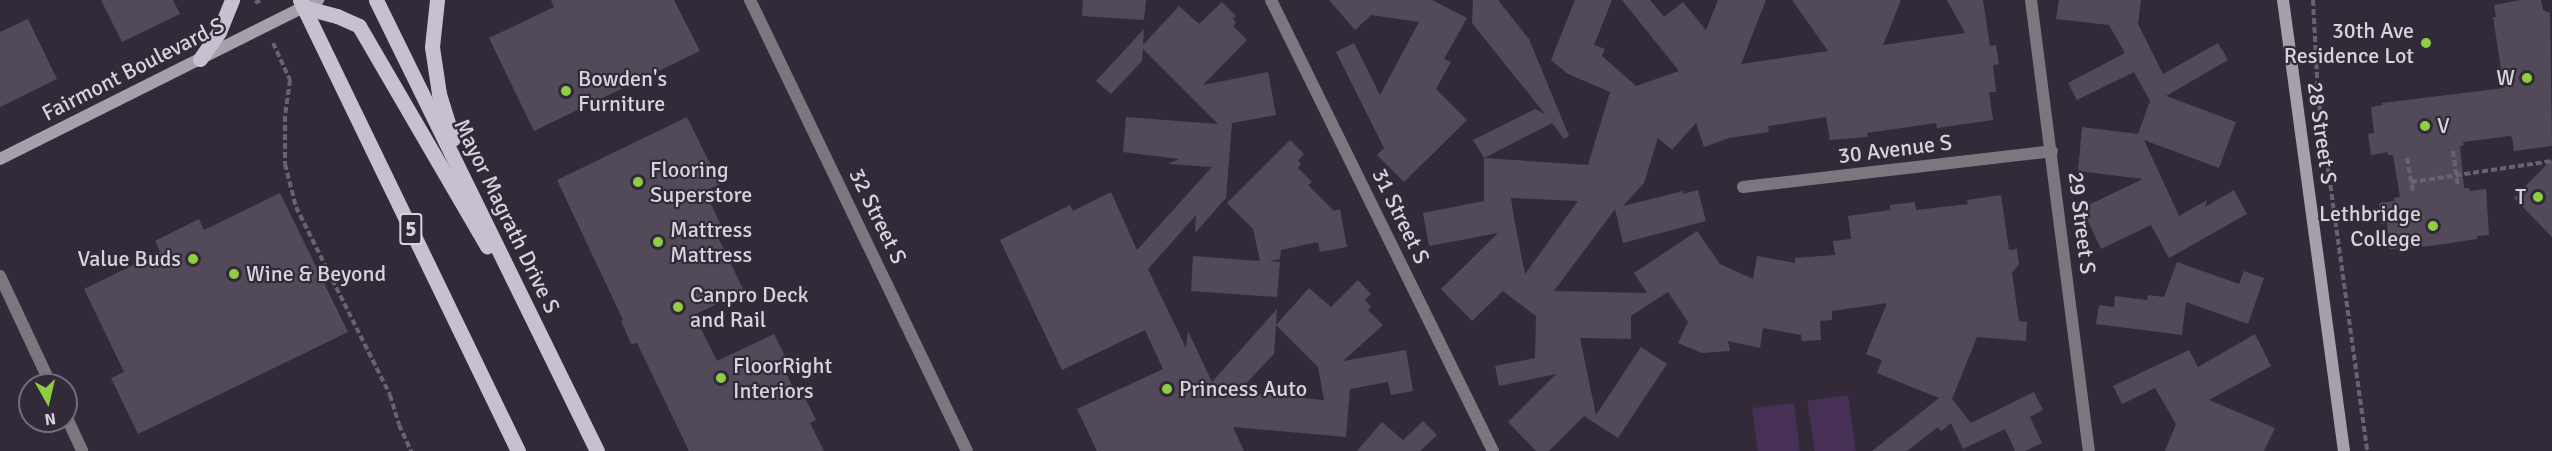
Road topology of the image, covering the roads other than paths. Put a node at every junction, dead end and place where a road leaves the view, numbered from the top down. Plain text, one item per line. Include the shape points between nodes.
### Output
1 (318, 0) edge
2 (376, 0) edge
3 (437, 0) edge
4 (750, 0) edge
5 (1272, 0) edge
6 (2031, 0) edge
7 (2283, 0) edge
8 (240, 1) edge
9 (301, 4) edge
10 (200, 59) junction
11 (2052, 152) junction
12 (0, 159) edge
13 (467, 185) junction
14 (1743, 187) dead end
15 (0, 276) edge
16 (550, 355) junction
17 (45, 373) edge
18 (74, 433) edge
19 (82, 451) edge
20 (518, 451) edge
21 (597, 451) edge
22 (967, 451) edge
23 (1493, 451) edge
24 (2089, 451) edge
25 (2344, 451) edge

1 - 9 street, Fairmont Boulevard S
2 - 13 main road, Mayor Magrath Drive S
3 - 13 main road via 432,47 439,94
4 - 22 street, 32 Street S
5 - 23 street, 31 Street S
6 - 11 street, 29 Street S
7 - 25 street, 28 Street S
8 - 10 main road
9 - 10 street, Fairmont Boulevard S
9 - 16 main road via 359,26
9 - 20 main road, 5
10 - 12 street, Fairmont Boulevard S
11 - 14 street, 30 Avenue S
11 - 24 street, 29 Street S
13 - 16 main road, Mayor Magrath Drive S
15 - 17 street
16 - 21 main road, Mayor Magrath Drive S
18 - 19 street

